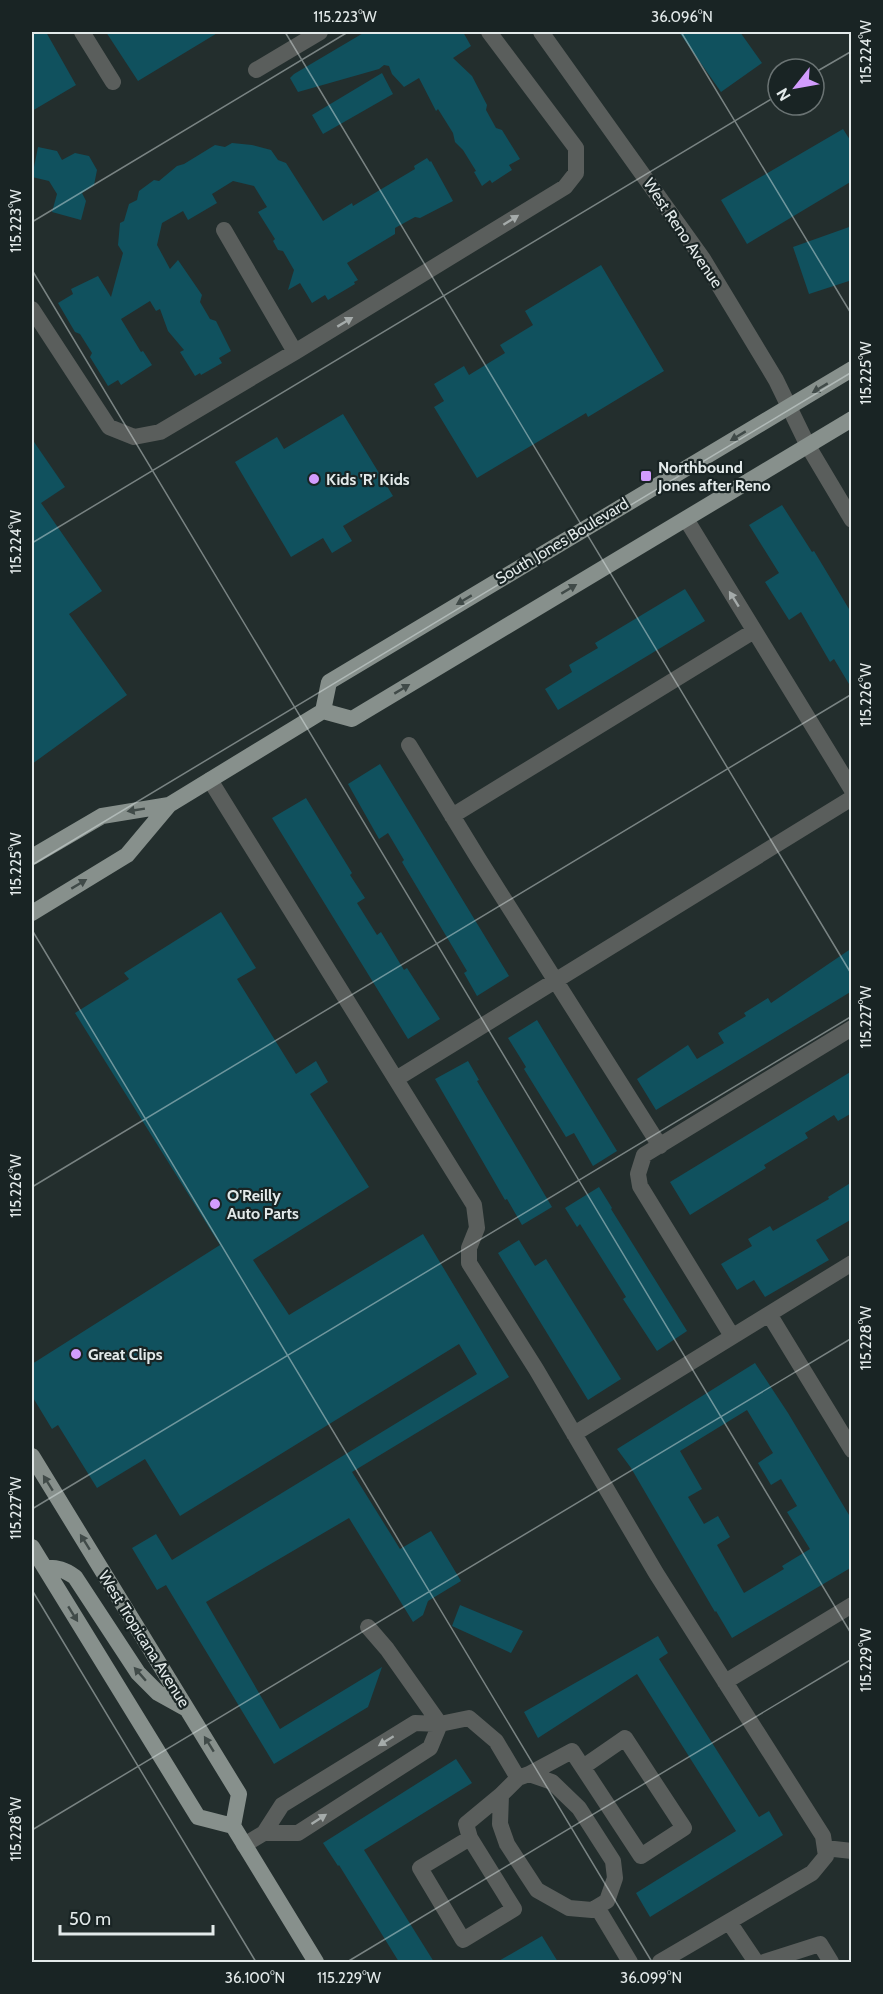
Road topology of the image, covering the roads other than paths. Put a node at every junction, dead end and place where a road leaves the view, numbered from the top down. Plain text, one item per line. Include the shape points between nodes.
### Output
1 (82, 32) edge
2 (321, 32) edge
3 (489, 32) edge
4 (541, 32) edge
5 (256, 70) dead end
6 (113, 82) dead end
7 (224, 230) dead end
8 (32, 309) edge
9 (295, 352) junction
10 (852, 369) edge
11 (789, 406) junction
12 (852, 419) edge
13 (808, 446) junction
14 (686, 519) junction
15 (852, 520) edge
16 (754, 631) junction
17 (323, 711) junction
18 (409, 745) dead end
19 (210, 780) junction
20 (852, 790) edge
21 (852, 798) edge
22 (169, 805) junction
23 (452, 816) junction
24 (32, 857) edge
25 (32, 914) edge
26 (556, 982) junction
27 (852, 1028) edge
28 (396, 1079) junction
29 (660, 1146) junction
30 (852, 1263) edge
31 (769, 1314) junction
32 (732, 1336) junction
33 (574, 1434) junction
34 (852, 1450) edge
35 (32, 1456) edge
36 (32, 1546) edge
37 (45, 1568) junction
38 (852, 1605) edge
39 (368, 1627) dead end
40 (725, 1682) junction
41 (186, 1708) junction
42 (440, 1724) junction
43 (583, 1767) junction
44 (523, 1776) junction
45 (501, 1795) junction
46 (233, 1826) junction
47 (264, 1833) junction
48 (470, 1838) junction
49 (244, 1845) junction
50 (825, 1848) junction
51 (852, 1851) edge
52 (597, 1907) junction
53 (729, 1922) junction
54 (316, 1962) edge
55 (630, 1962) edge
56 (660, 1962) edge
57 (756, 1962) edge
58 (764, 1962) edge
59 (831, 1962) edge

1 - 6 street
2 - 5 street
9 -> 3 street via 565,187 576,173 576,148
4 - 11 street, West Reno Avenue via 703,259
7 - 9 street
8 - 9 street via 109,427 134,437 160,432
10 -> 11 main road, South Jones Boulevard
11 - 13 street, West Reno Avenue
11 -> 17 main road, South Jones Boulevard via 329,682
12 - 13 main road
13 - 14 main road
13 - 15 street, West Reno Avenue
16 -> 14 street
17 -> 14 main road via 352,719
16 - 20 street
16 - 23 street
17 - 19 main road
18 - 23 street
19 - 22 main road
19 - 28 street
21 - 26 street
22 -> 24 main road via 102,816
25 -> 22 main road via 127,855
23 - 26 street
26 - 28 street
26 - 29 street
27 - 29 street
28 - 33 street via 474,1205 477,1228 469,1248 469,1263
29 - 32 street via 644,1155 638,1174 640,1186
30 - 31 street
31 - 32 street
31 - 34 street
32 - 33 street
33 - 40 street
41 -> 35 main road, West Tropicana Avenue
36 - 37 main road
41 -> 37 main road via 158,1692 138,1673 75,1577 55,1567
37 -> 46 main road via 198,1817
38 - 40 street
39 - 42 street
40 - 50 street via 823,1836
46 -> 41 main road, West Tropicana Avenue via 239,1794
42 - 44 street via 469,1718 496,1741
42 -> 47 street via 414,1723 282,1805
47 -> 42 street via 298,1833 430,1748
43 - 43 street via 641,1856 684,1828 625,1738
43 - 44 street via 572,1751
44 - 45 street
44 - 52 street via 552,1782 579,1808 613,1861 615,1878 607,1901
45 - 48 street via 466,1824
45 - 52 street via 500,1824 507,1844 537,1890 569,1908
46 - 49 main road
47 - 49 street
48 - 48 street via 514,1909 464,1940 420,1868
49 - 54 main road
50 - 51 street
50 - 53 street via 826,1856 812,1873
52 - 55 street
53 - 56 street
53 - 57 street
58 - 59 street via 820,1944

